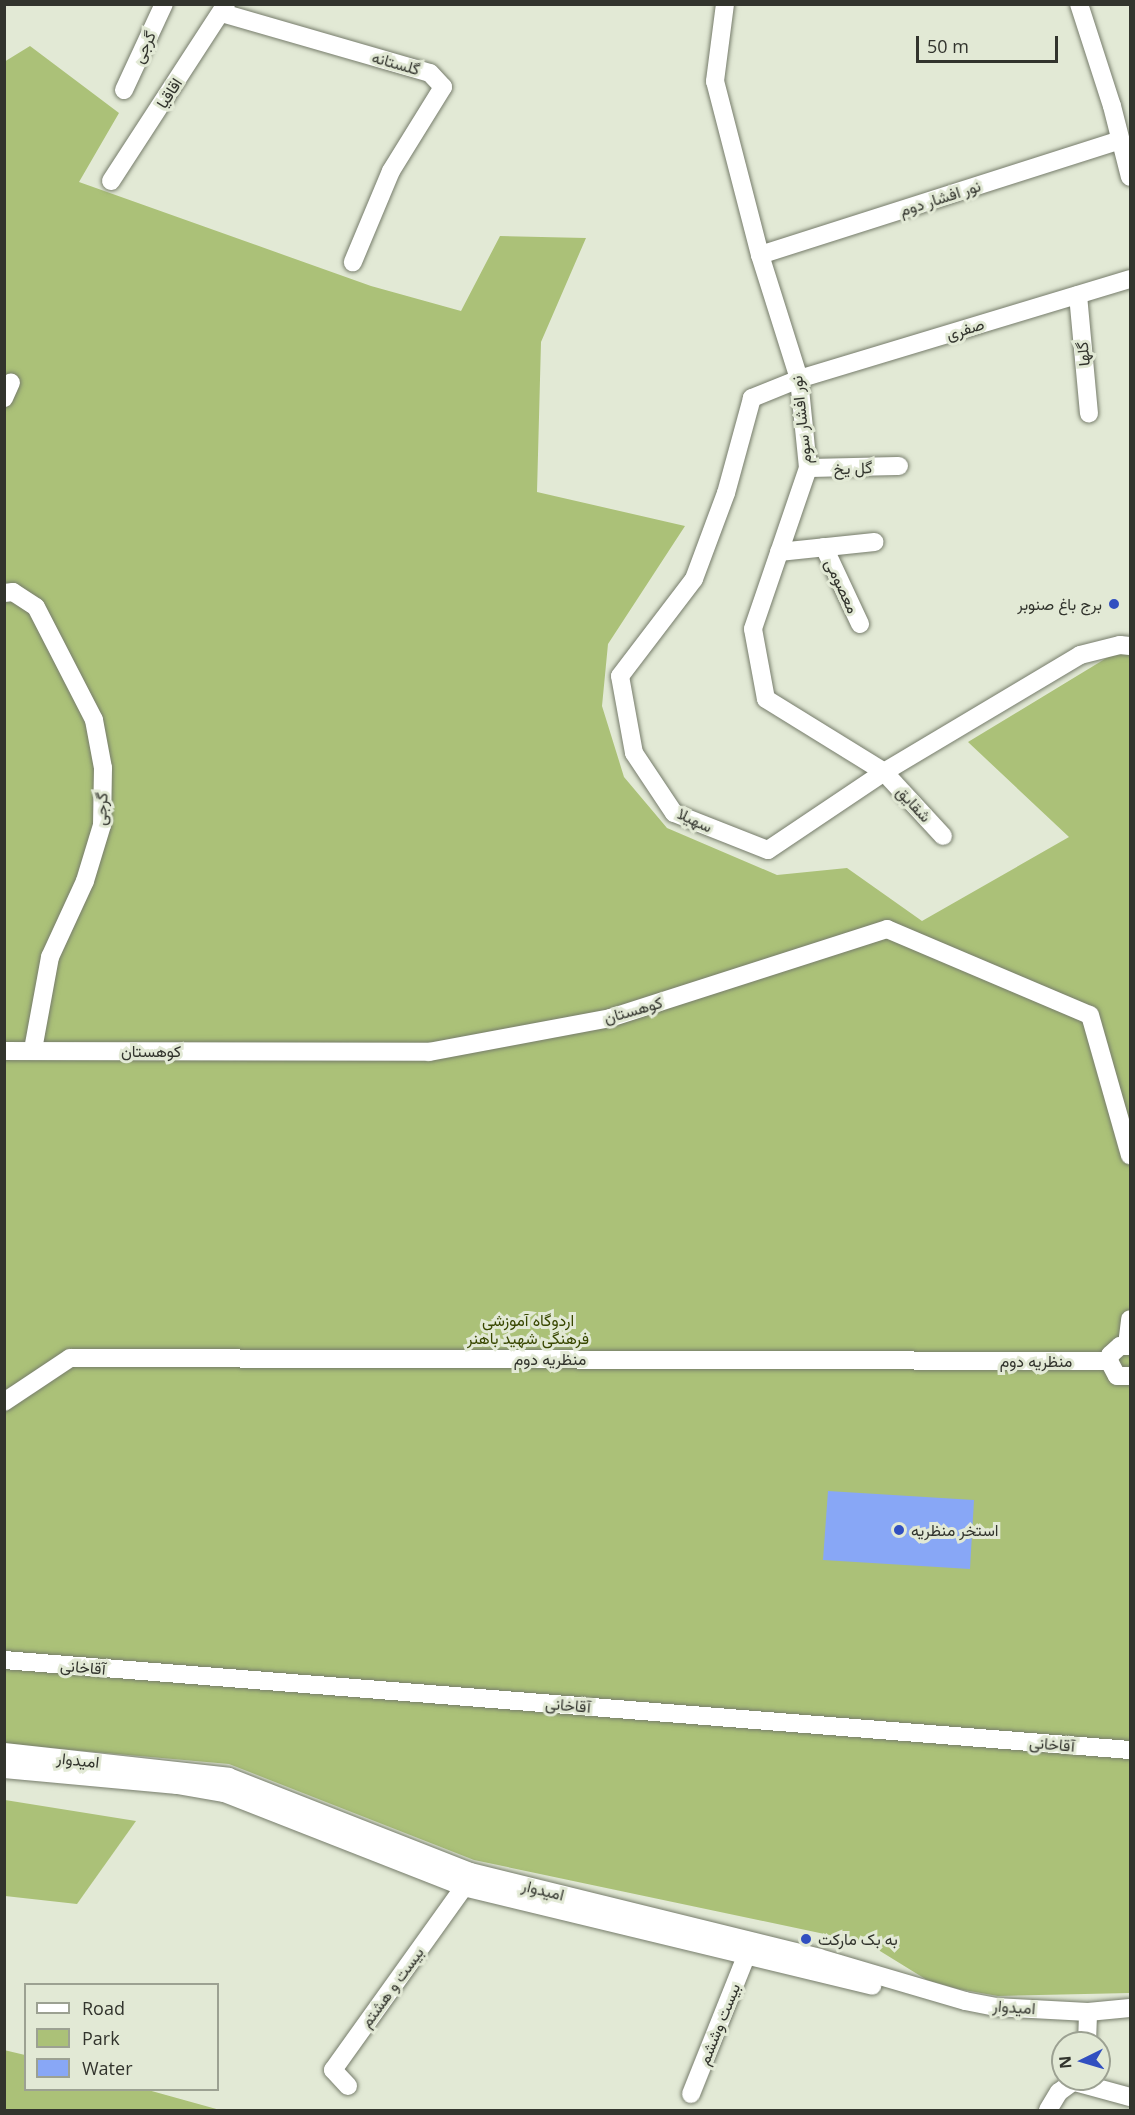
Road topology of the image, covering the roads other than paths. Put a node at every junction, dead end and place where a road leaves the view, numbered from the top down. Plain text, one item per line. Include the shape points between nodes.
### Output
1 (164, 4) edge
2 (725, 4) edge
3 (1079, 4) edge
4 (224, 9) edge
5 (124, 90) dead end
6 (1120, 140) junction
7 (1131, 177) edge
8 (111, 181) dead end
9 (760, 255) junction
10 (353, 262) dead end
11 (1131, 279) edge
12 (1078, 295) junction
13 (799, 380) junction
14 (1089, 413) dead end
15 (899, 466) dead end
16 (808, 468) junction
17 (874, 542) dead end
18 (824, 547) junction
19 (779, 552) junction
20 (4, 593) edge
21 (860, 624) dead end
22 (1131, 646) edge
23 (884, 772) junction
24 (943, 836) dead end
25 (33, 1050) junction
26 (4, 1051) edge
27 (1131, 1155) edge
28 (1131, 1319) edge
29 (1129, 1346) edge
30 (1108, 1361) junction
31 (1131, 1376) edge
32 (4, 1402) edge
33 (4, 1660) edge
34 (1131, 1750) edge
35 (4, 1752) edge
36 (4, 1769) edge
37 (178, 1778) junction
38 (467, 1879) junction
39 (747, 1954) junction
40 (1131, 2008) edge
41 (994, 2012) junction
42 (1088, 2017) junction
43 (1087, 2031) edge
44 (348, 2086) dead end
45 (1060, 2091) edge
46 (1111, 2091) edge
47 (691, 2094) dead end
48 (1131, 2097) edge
49 (1048, 2110) edge

1 - 5 street, گرجی
2 - 9 street, نور افشار سوم via 714,81
3 - 6 street
4 - 8 street, اقاقیا
4 - 10 street, گلستانه via 430,73 443,87 391,171
6 - 7 street
6 - 9 street, نور افشار دوم
9 - 13 street, نور افشار سوم
11 - 12 street, صفری
12 - 13 street, صفری
12 - 14 street, گلها
13 - 16 street, نور افشار سوم
13 - 23 street, سهیلا via 752,398 726,493 694,579 620,676 634,753 674,813 768,850
15 - 16 street, گل یخ
16 - 19 street, نور افشار سوم
17 - 18 street, معصومی
18 - 19 street, معصومی
18 - 21 street, معصومی
19 - 23 street, نور افشار سوم via 753,629 766,699
20 - 25 street, گرجی via 13,592 36,607 94,720 103,768 102,825 85,880 50,957
22 - 23 street, سهیلا via 1080,655
23 - 24 street, شقایق
25 - 26 street, کوهستان
25 - 27 street, کوهستان via 429,1052 610,1018 887,929 1090,1015
28 - 29 street
29 - 30 street via 1120,1346
30 - 31 street via 1117,1376
30 - 32 street, منظریه دوم via 70,1358
33 - 34 street, آقاخانی
35 - 37 street, امیدوار
36 - 37 street, امیدوار
37 - 38 street, امیدوار via 226,1785
38 - 39 street, امیدوار
38 - 41 street, امیدوار via 819,1958
38 - 44 street, بیست و هشتم via 333,2070
39 - 41 street, امیدوار
39 - 47 street, بیست وششم
40 - 42 street, امیدوار
41 - 42 street, امیدوار
42 - 43 street
45 - 49 street
46 - 48 street

